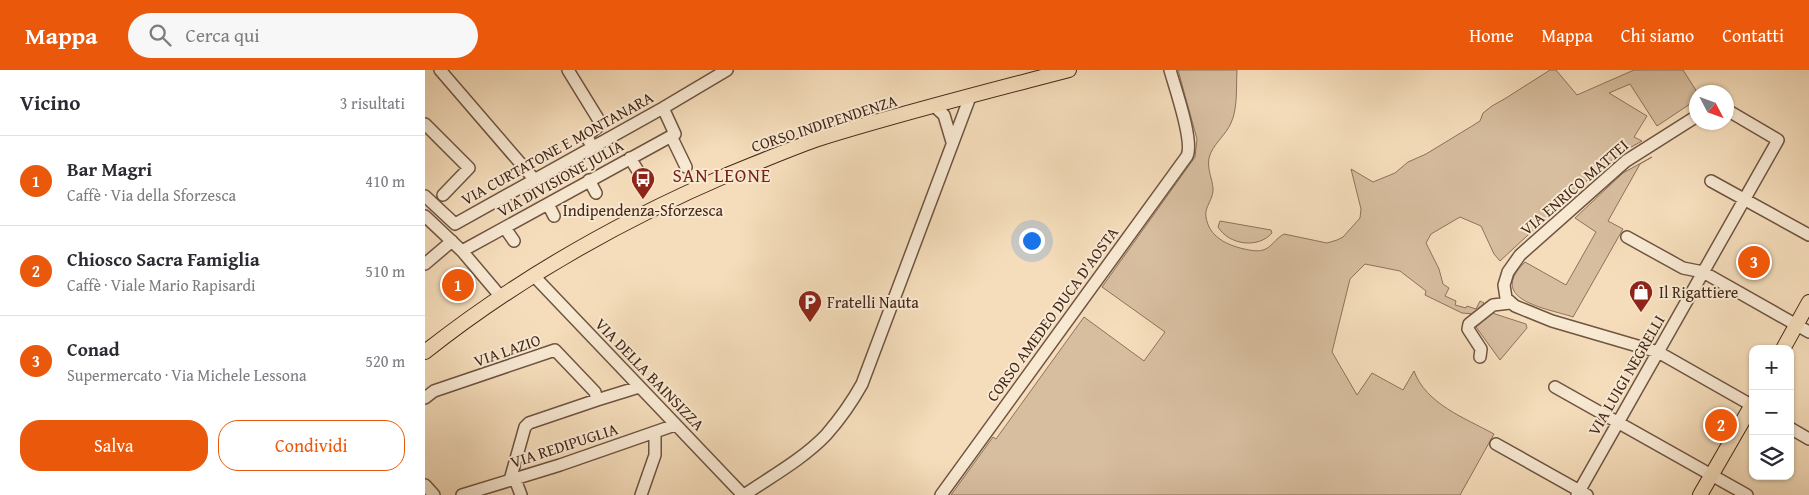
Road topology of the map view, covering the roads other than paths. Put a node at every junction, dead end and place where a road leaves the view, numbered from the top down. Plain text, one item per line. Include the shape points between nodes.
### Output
1 (440, 70) edge
2 (1069, 70) edge
3 (1170, 70) edge
4 (571, 71) edge
5 (721, 71) edge
6 (1029, 75) edge
7 (970, 96) junction
8 (934, 106) junction
9 (663, 108) junction
10 (1734, 114) edge
11 (1689, 121) edge
12 (425, 124) edge
13 (673, 135) junction
14 (952, 142) junction
15 (593, 148) junction
16 (631, 158) junction
17 (686, 167) dead end
18 (638, 171) dead end
19 (534, 179) junction
20 (589, 180) junction
21 (1711, 181) dead end
22 (596, 193) dead end
23 (443, 195) dead end
24 (425, 196) edge
25 (1744, 199) junction
26 (547, 204) junction
27 (425, 216) edge
28 (554, 216) dead end
29 (505, 228) junction
30 (1809, 235) edge
31 (1627, 238) dead end
32 (451, 241) junction
33 (514, 241) dead end
34 (462, 252) junction
35 (425, 264) edge
36 (1703, 272) junction
37 (534, 276) junction
38 (501, 297) junction
39 (1809, 302) edge
40 (1510, 303) junction
41 (1796, 325) junction
42 (1809, 332) edge
43 (1785, 345) edge
44 (425, 352) edge
45 (1658, 352) junction
46 (1480, 357) dead end
47 (639, 387) junction
48 (1555, 387) dead end
49 (425, 398) edge
50 (597, 400) junction
51 (1749, 403) edge
52 (1749, 410) edge
53 (1618, 422) junction
54 (675, 425) junction
55 (1794, 430) edge
56 (655, 432) junction
57 (1809, 439) edge
58 (1496, 444) dead end
59 (1712, 474) junction
60 (513, 479) junction
61 (425, 484) edge
62 (480, 492) edge
63 (1581, 494) edge
64 (434, 495) edge
65 (462, 495) edge
66 (521, 495) edge
67 (641, 495) edge
68 (743, 495) edge
69 (941, 495) edge
70 (1700, 495) edge
71 (1747, 495) edge

1 - 19 street
2 - 6 main road, CORSO INDIPENDENZA
3 - 69 street, CORSO AMEDEO DUCA D'AOSTA via 1189,151
4 - 15 street via 600,122 587,138
5 - 9 street, VIA CURTATONE E MONTANARA
6 - 7 main road, CORSO INDIPENDENZA
7 - 8 main road, CORSO INDIPENDENZA
7 - 14 street
8 - 14 street via 944,115
8 - 37 main road, CORSO INDIPENDENZA via 817,140 748,166 642,215
9 - 13 street
9 - 15 street, VIA CURTATONE E MONTANARA
10 - 25 street, VIA LUIGI NEGRELLI via 1778,140
11 - 40 street, VIA ENRICO MATTEI via 1626,161 1520,255 1505,278 1504,292
12 - 23 street via 469,168
13 - 16 street, VIA DIVISIONE JULIA
13 - 17 street
14 - 68 street via 869,368 855,396 826,435 810,450
15 - 19 street, VIA CURTATONE E MONTANARA
16 - 18 street
16 - 20 street, VIA DIVISIONE JULIA
19 - 24 street, VIA CURTATONE E MONTANARA via 455,224
20 - 22 street
20 - 26 street, VIA DIVISIONE JULIA
21 - 25 street
25 - 30 street
25 - 36 street, VIA LUIGI NEGRELLI
26 - 28 street
26 - 29 street, VIA DIVISIONE JULIA
27 - 32 street
29 - 33 street
29 - 34 street, VIA DIVISIONE JULIA
31 - 36 street via 1683,268
32 - 34 street
32 - 35 street
34 - 38 street
36 - 41 street
36 - 45 street, VIA LUIGI NEGRELLI
37 - 38 main road, CORSO INDIPENDENZA
37 - 47 street, VIA DELLA BAINSIZZA
38 - 44 main road, CORSO INDIPENDENZA
39 - 41 main road
40 - 45 street via 1552,321
40 - 46 street via 1493,305 1469,324 1481,348
41 - 42 street
41 - 43 main road
45 - 51 street
45 - 53 street, VIA LUIGI NEGRELLI
47 - 50 street
47 - 54 street, VIA DELLA BAINSIZZA
48 - 53 street
49 - 50 street, VIA LAZIO via 433,391 555,350 595,392
50 - 60 street via 529,423 525,427
52 - 59 main road
53 - 59 street
53 - 63 street, VIA LUIGI NEGRELLI
54 - 56 street, VIA REDIPUGLIA
54 - 68 street, VIA DELLA BAINSIZZA
55 - 57 street
56 - 60 street, VIA REDIPUGLIA
56 - 67 street via 655,455
58 - 63 street
59 - 70 main road
59 - 71 street
60 - 62 street, VIA REDIPUGLIA
60 - 66 street
61 - 64 street
62 - 65 street, VIA REDIPUGLIA

